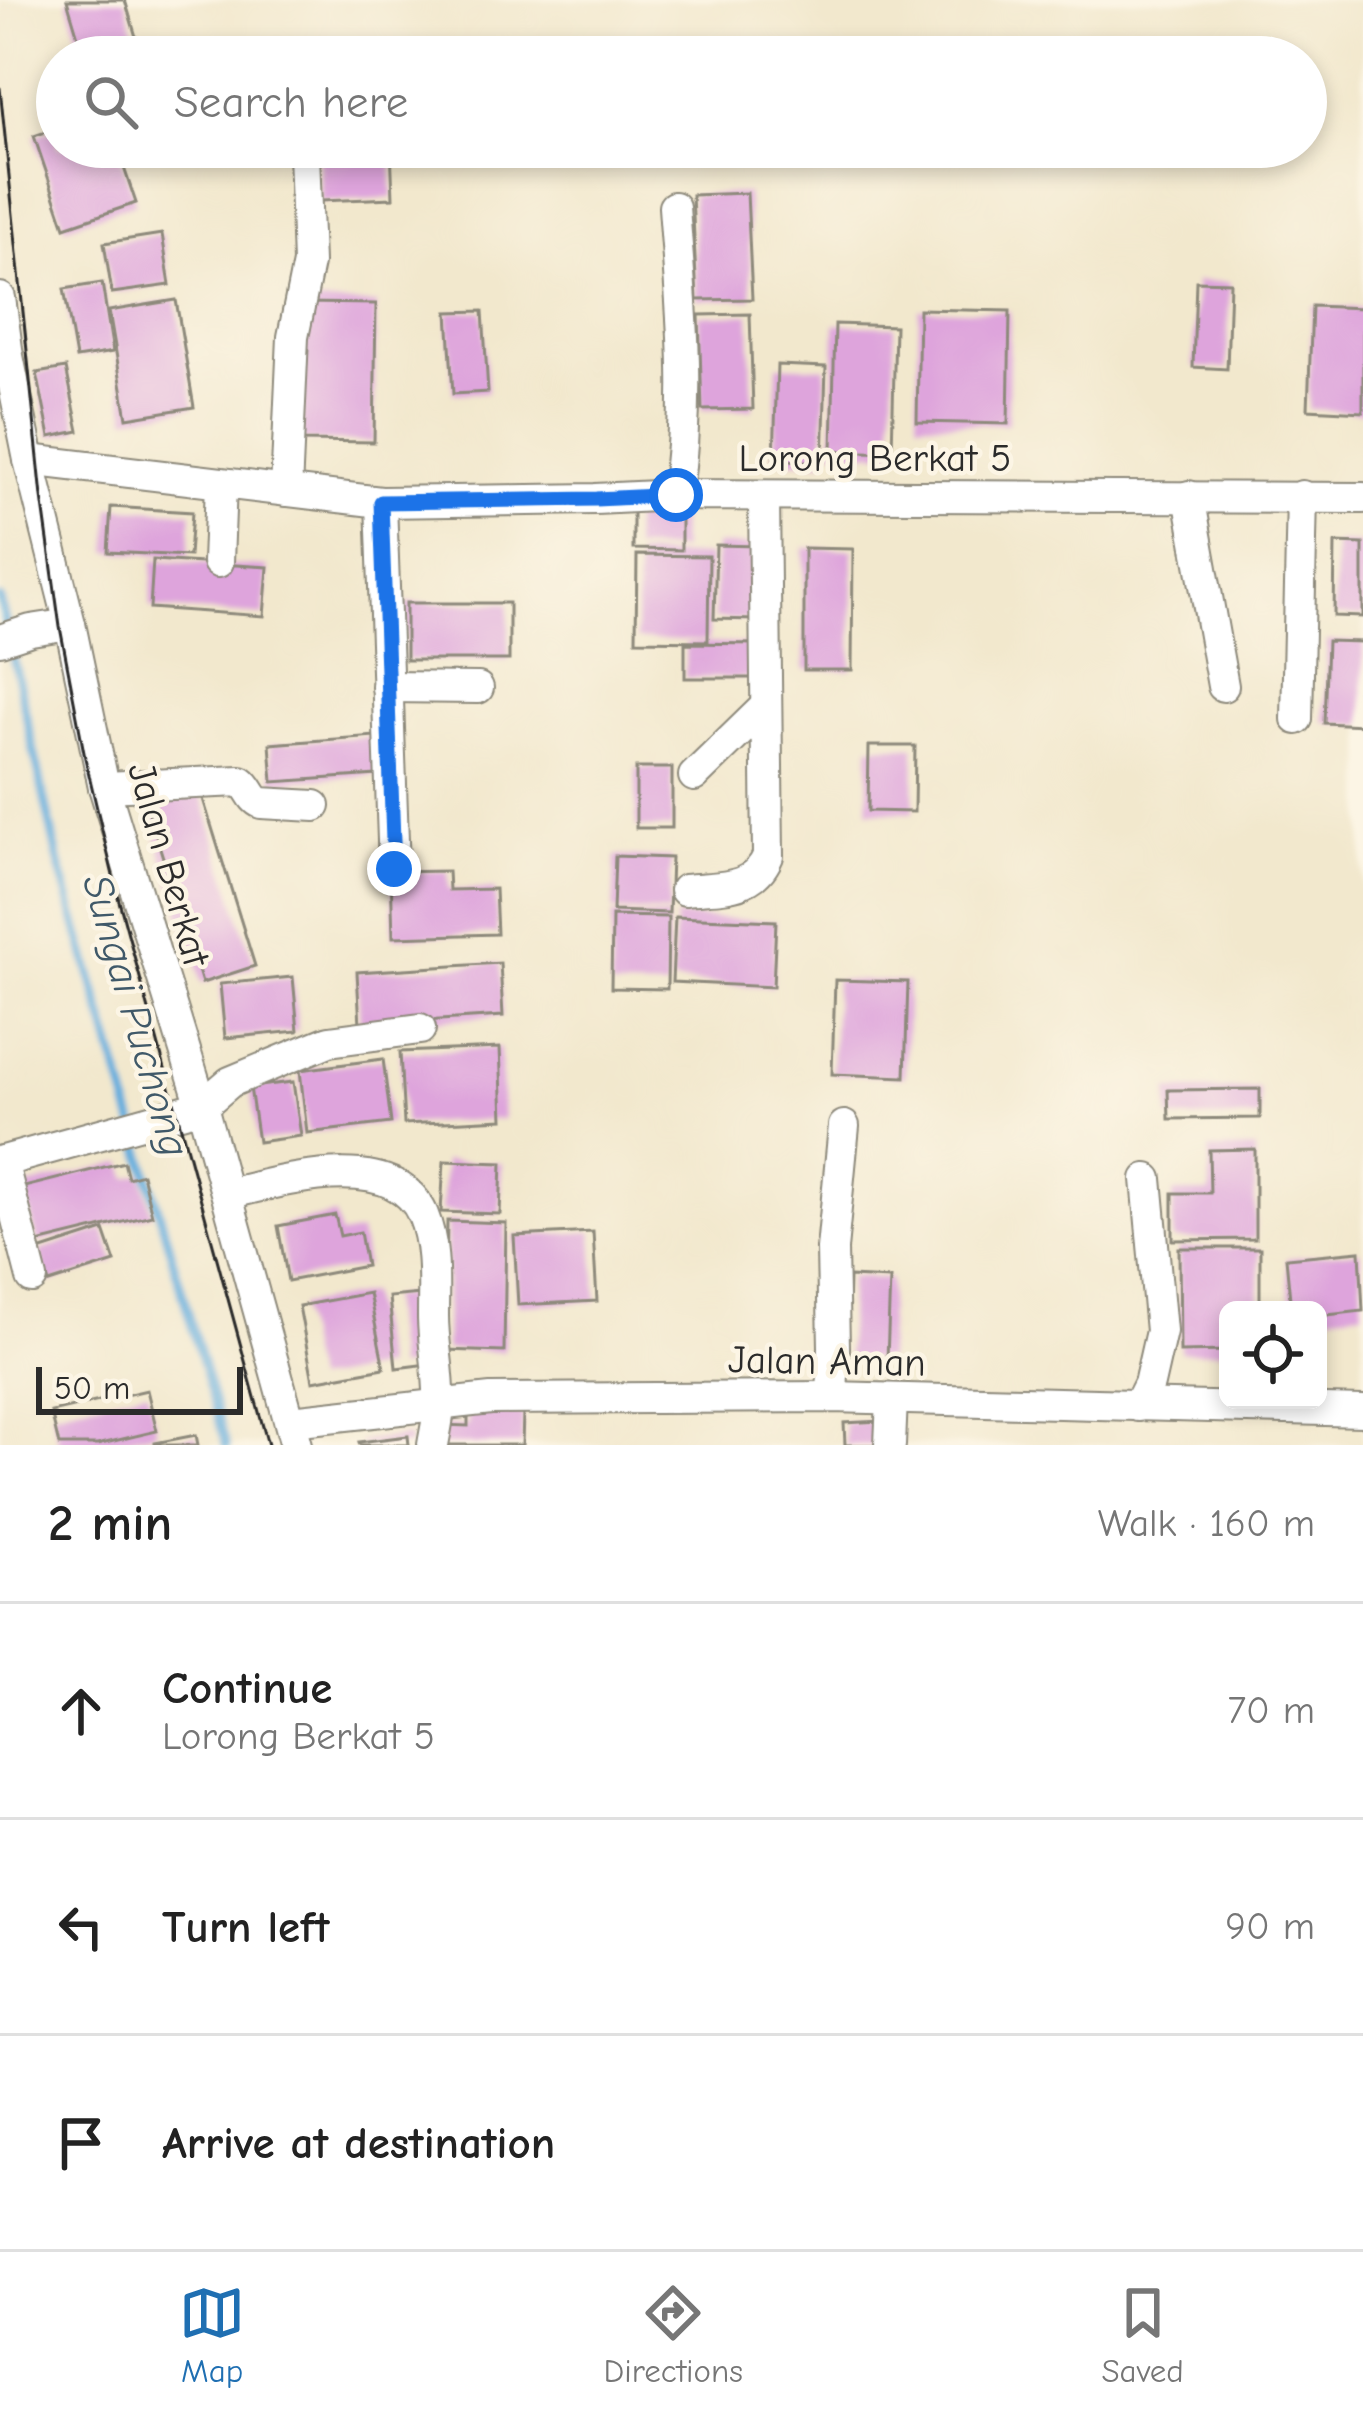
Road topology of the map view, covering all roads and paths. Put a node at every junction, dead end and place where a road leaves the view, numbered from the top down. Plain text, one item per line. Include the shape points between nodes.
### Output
1 (305, 168) edge
2 (674, 207) dead end
3 (0, 298) edge
4 (29, 460) junction
5 (221, 484) junction
6 (286, 491) junction
7 (676, 495) junction
8 (764, 496) junction
9 (1190, 496) junction
10 (1303, 496) junction
11 (1363, 498) edge
12 (381, 502) junction
13 (218, 562) dead end
14 (70, 624) junction
15 (0, 640) edge
16 (1223, 686) dead end
17 (387, 687) junction
18 (478, 688) dead end
19 (766, 706) junction
20 (1297, 719) dead end
21 (694, 776) dead end
22 (104, 787) junction
23 (315, 806) dead end
24 (394, 869) dead end
25 (685, 890) dead end
26 (420, 1029) dead end
27 (202, 1106) junction
28 (844, 1126) dead end
29 (1, 1162) edge
30 (1148, 1179) dead end
31 (226, 1194) junction
32 (32, 1278) dead end
33 (832, 1397) junction
34 (892, 1399) junction
35 (439, 1405) junction
36 (1138, 1406) junction
37 (1363, 1412) edge
38 (293, 1433) edge
39 (433, 1445) edge
40 (890, 1445) edge

1 - 6 street via 308,263 292,337
2 - 7 street via 684,349
3 - 4 street, Jalan Berkat
4 - 5 street, Lorong Berkat 5
4 - 14 street, Jalan Berkat
5 - 6 street, Lorong Berkat 5
5 - 13 street
6 - 12 street, Lorong Berkat 5
7 - 8 street, Lorong Berkat 5
7 - 12 street, Lorong Berkat 5
8 - 9 street, Lorong Berkat 5
8 - 19 street
9 - 10 street, Lorong Berkat 5
9 - 16 street
10 - 11 street, Lorong Berkat 5
10 - 20 street
12 - 17 street
14 - 15 street
14 - 22 street, Jalan Berkat
17 - 18 street
17 - 24 street
19 - 21 street
19 - 25 street via 768,856 761,872 746,883
22 - 23 street via 242,781 261,803
22 - 27 street, Jalan Berkat
26 - 27 street via 329,1041 230,1082
27 - 29 street
27 - 31 street, Jalan Berkat
28 - 33 street via 832,1249
29 - 32 street
30 - 36 street via 1161,1330
31 - 35 street via 312,1174 400,1187 422,1211 433,1253
31 - 38 street, Jalan Berkat
33 - 34 street, Jalan Aman
33 - 35 street, Jalan Aman
34 - 36 street, Jalan Aman
34 - 40 street
35 - 38 street, Jalan Aman
35 - 39 street
36 - 37 street, Jalan Aman

